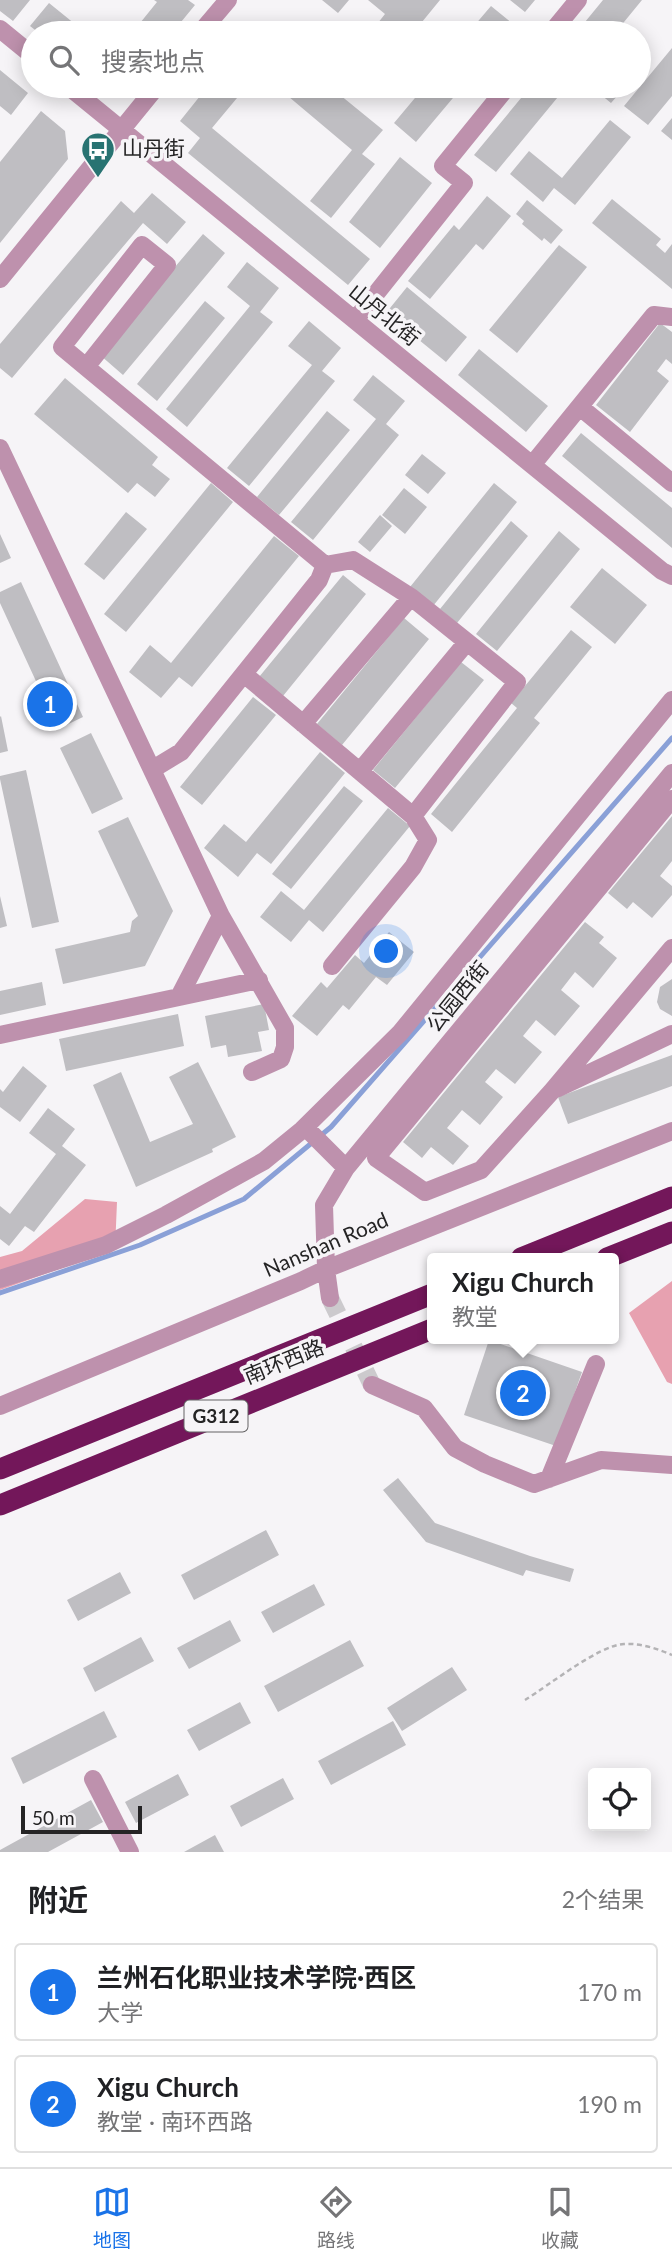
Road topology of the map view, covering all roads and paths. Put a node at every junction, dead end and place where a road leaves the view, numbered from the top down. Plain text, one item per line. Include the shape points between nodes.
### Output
1 (228, 0) edge
2 (578, 0) edge
3 (210, 21) edge
4 (561, 21) edge
5 (0, 29) edge
6 (21, 46) edge
7 (82, 98) edge
8 (147, 98) edge
9 (498, 98) edge
10 (121, 130) junction
11 (0, 279) edge
12 (672, 317) edge
13 (355, 320) junction
14 (86, 367) junction
15 (580, 407) junction
16 (0, 447) edge
17 (532, 466) junction
18 (672, 483) edge
19 (325, 565) junction
20 (672, 576) edge
21 (411, 597) junction
22 (467, 642) junction
23 (244, 674) junction
24 (672, 700) edge
25 (303, 724) junction
26 (153, 769) junction
27 (360, 772) junction
28 (672, 773) edge
29 (672, 799) edge
30 (413, 816) junction
31 (221, 916) junction
32 (671, 949) edge
33 (332, 966) dead end
34 (259, 980) junction
35 (179, 997) junction
36 (672, 1034) edge
37 (0, 1035) edge
38 (252, 1072) dead end
39 (552, 1091) junction
40 (309, 1131) junction
41 (672, 1131) edge
42 (340, 1162) junction
43 (672, 1197) edge
44 (672, 1232) edge
45 (533, 1253) edge
46 (619, 1253) edge
47 (326, 1269) junction
48 (0, 1279) edge
49 (427, 1296) edge
50 (330, 1298) tunnel mouth
51 (427, 1331) edge
52 (596, 1364) dead end
53 (372, 1385) tunnel mouth
54 (0, 1406) edge
55 (672, 1465) edge
56 (0, 1469) edge
57 (549, 1479) junction
58 (0, 1505) edge
59 (672, 1656) edge
60 (525, 1700) dead end
61 (93, 1779) dead end
62 (130, 1852) edge

1 - 3 street
2 - 4 street
5 - 6 street
7 - 10 street, 山丹北街
8 - 10 street
9 - 13 street via 443,166 464,183
10 - 11 street
10 - 13 street, 山丹北街
12 - 15 street via 654,315
13 - 17 street, 山丹北街
14 - 14 street via 62,346 142,245 167,265
14 - 19 street
15 - 17 street
15 - 18 street
16 - 26 street
17 - 20 street, 山丹北街
19 - 21 street via 353,560
19 - 23 street via 319,580
21 - 22 street
21 - 25 street
22 - 27 street
22 - 30 street via 517,682
23 - 25 street
23 - 26 street via 181,752
24 - 40 street via 400,1033
25 - 27 street
26 - 31 street
27 - 30 street
28 - 42 street, 公园西街
29 - 39 street via 376,1157 425,1192 481,1170
30 - 33 street via 428,839 413,867
31 - 34 street
31 - 35 street
32 - 39 street
34 - 35 street
34 - 38 street via 285,1028 285,1047 281,1059
35 - 37 street
36 - 39 street
40 - 42 street
40 - 48 street via 264,1161 106,1245
41 - 47 street, Nanshan Road
42 - 47 street, 公园西街 via 324,1205
43 - 45 highway
44 - 46 highway
47 - 50 street, 公园西街
47 - 54 street, Nanshan Road
49 - 56 highway, 南环西路 / G312
51 - 58 highway, 南环西路 / G312
52 - 57 street
53 - 57 street via 424,1409 455,1448 485,1464 534,1484
55 - 57 street via 601,1460
59 - 60 path via 657,1648 624,1644 604,1649
61 - 62 street

